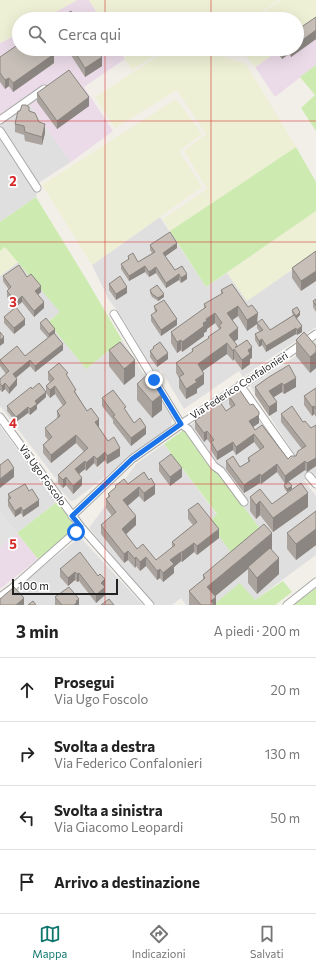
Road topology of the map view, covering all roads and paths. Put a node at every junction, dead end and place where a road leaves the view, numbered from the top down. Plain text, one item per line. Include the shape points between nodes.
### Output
1 (46, 88) edge
2 (0, 120) edge
3 (0, 131) edge
4 (36, 188) dead end
5 (114, 314) dead end
6 (316, 334) edge
7 (240, 385) junction
8 (0, 417) edge
9 (181, 424) junction
10 (293, 460) edge
11 (310, 476) dead end
12 (316, 484) edge
13 (244, 502) dead end
14 (72, 516) junction
15 (81, 527) junction
16 (316, 582) edge
17 (0, 597) edge
18 (150, 605) edge
19 (286, 605) edge

1 - 2 street
3 - 4 street
5 - 9 street
6 - 7 street, Via Federico Confalonieri
7 - 9 street, Via Federico Confalonieri
7 - 10 street
8 - 14 street, Via Ugo Foscolo
9 - 13 street via 188,429
9 - 14 street, Via Federico Confalonieri via 132,459
11 - 12 street
14 - 15 street, Via Ugo Foscolo
15 - 17 street
15 - 18 street, Via Ugo Foscolo
16 - 19 street

